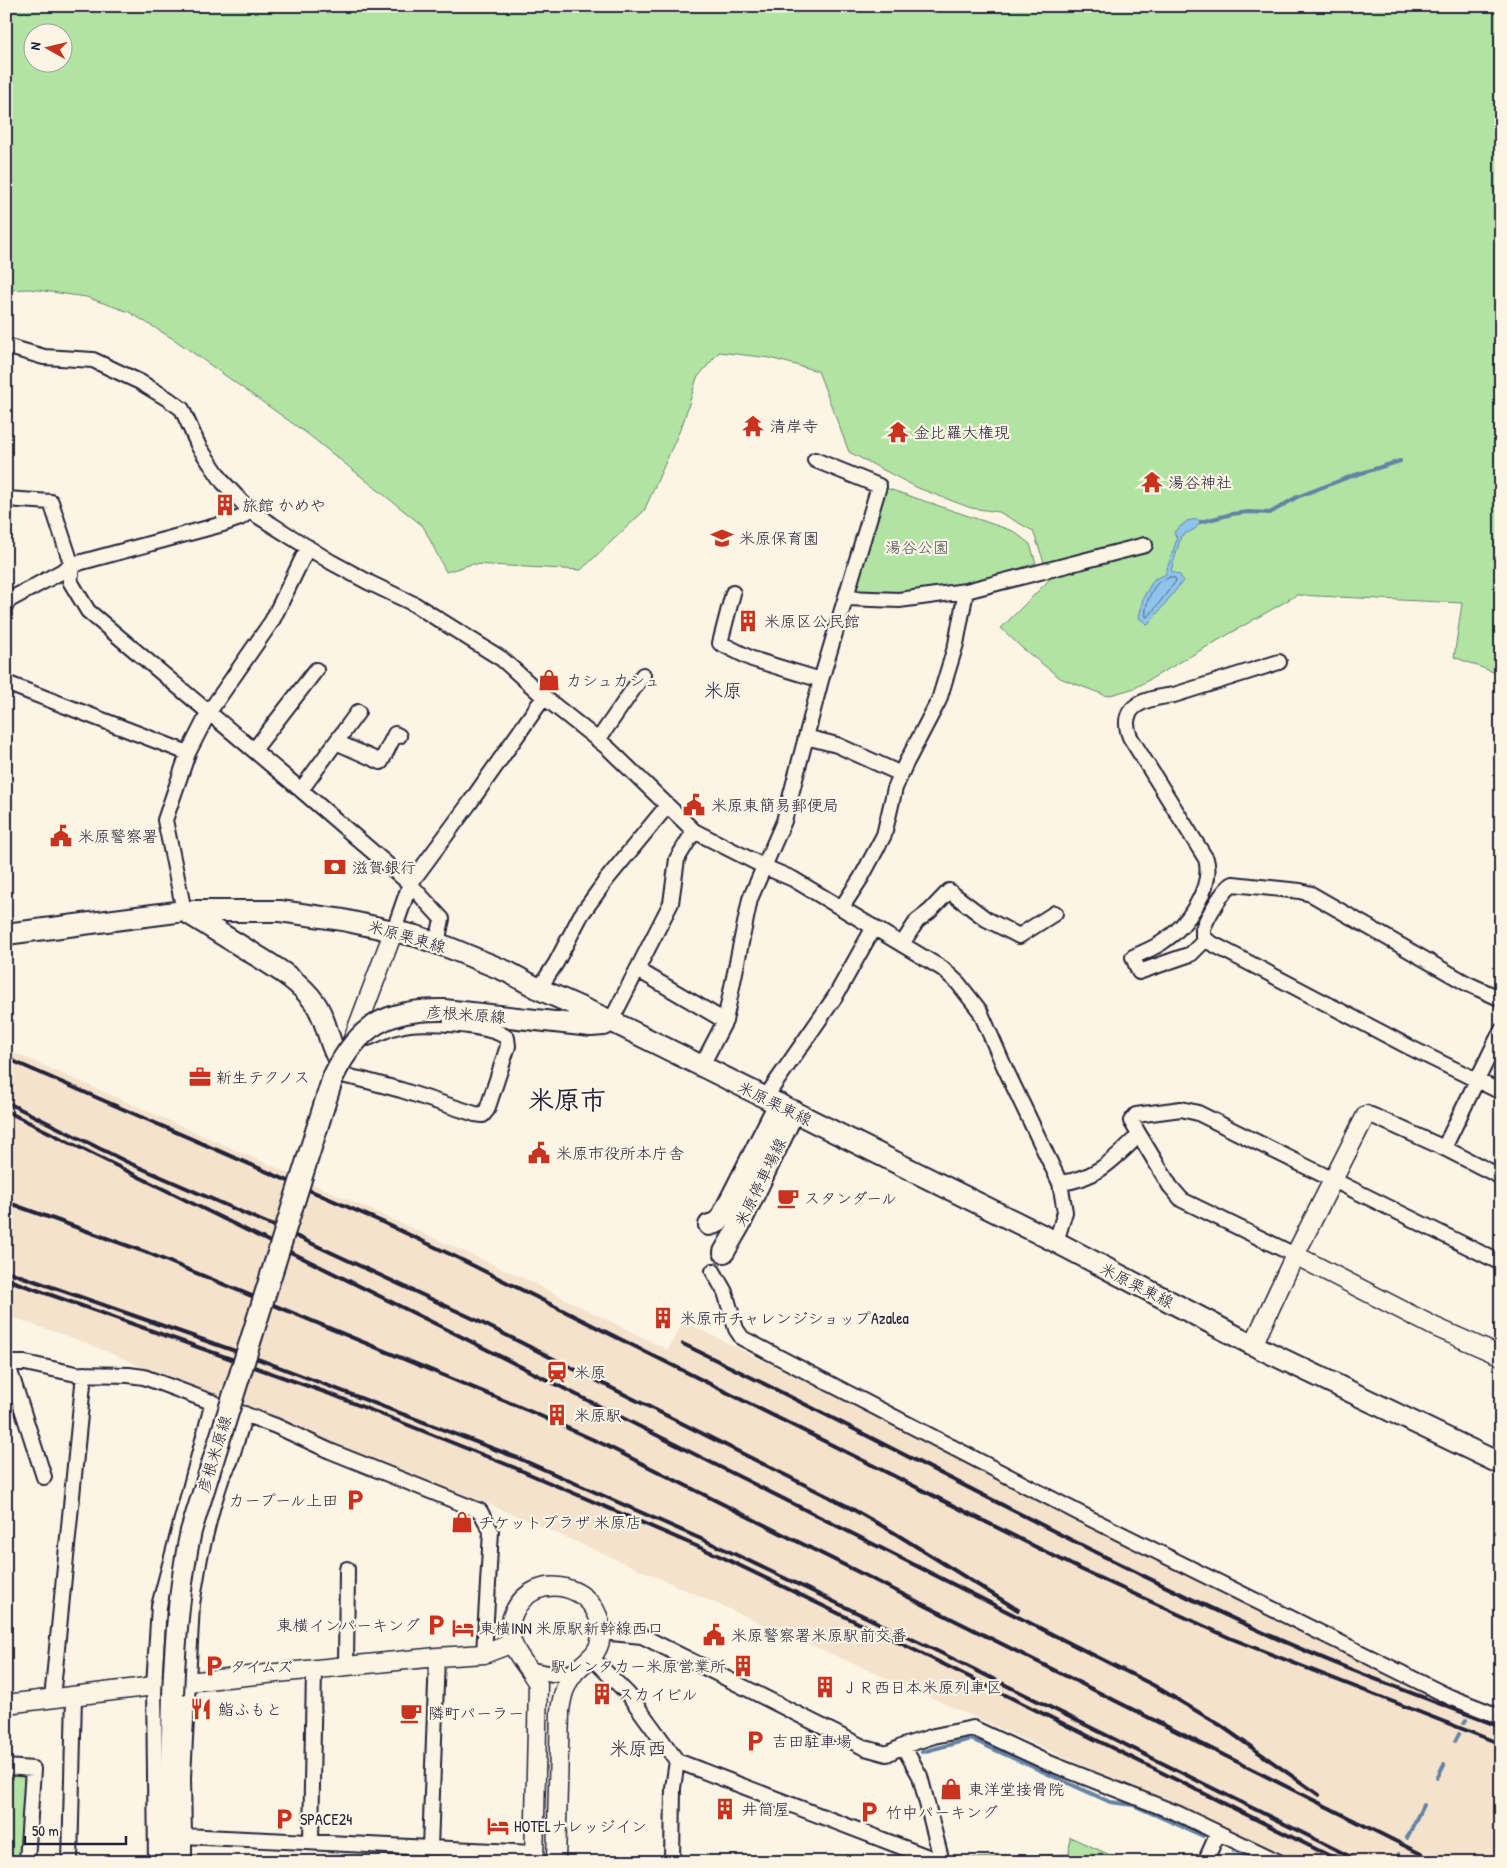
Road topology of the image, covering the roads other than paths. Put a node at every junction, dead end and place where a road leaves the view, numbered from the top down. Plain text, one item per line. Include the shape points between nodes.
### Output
1 (6, 346) edge
2 (815, 460) dead end
3 (6, 499) edge
4 (250, 511) junction
5 (1145, 545) dead end
6 (308, 547) junction
7 (72, 566) junction
8 (966, 591) junction
9 (733, 593) dead end
10 (846, 598) junction
11 (6, 604) edge
12 (1279, 662) dead end
13 (316, 670) dead end
14 (643, 675) dead end
15 (821, 680) junction
16 (6, 683) edge
17 (544, 696) junction
18 (209, 712) junction
19 (358, 712) dead end
20 (399, 736) dead end
21 (806, 737) junction
22 (598, 740) junction
23 (336, 742) junction
24 (254, 750) junction
25 (188, 753) junction
26 (901, 774) junction
27 (301, 790) junction
28 (667, 806) junction
29 (694, 831) junction
30 (764, 867) junction
31 (410, 884) junction
32 (842, 907) junction
33 (184, 911) junction
34 (1055, 913) dead end
35 (874, 927) junction
36 (394, 930) junction
37 (6, 934) edge
38 (1206, 939) junction
39 (437, 943) junction
40 (902, 944) junction
41 (638, 970) junction
42 (539, 988) junction
43 (1501, 999) edge
44 (725, 1020) junction
45 (611, 1021) junction
46 (1501, 1031) edge
47 (343, 1061) junction
48 (701, 1067) junction
49 (1476, 1080) junction
50 (1501, 1092) edge
51 (780, 1104) junction
52 (1366, 1114) joint
53 (1140, 1135) junction
54 (314, 1148) dead end
55 (1444, 1148) junction
56 (1501, 1177) edge
57 (1333, 1180) junction
58 (1060, 1183) junction
59 (709, 1225) dead end
60 (1056, 1242) junction
61 (724, 1252) dead end
62 (1294, 1255) junction
63 (1501, 1264) edge
64 (713, 1271) dead end
65 (1253, 1345) junction
66 (1501, 1356) edge
67 (7, 1363) edge
68 (84, 1374) junction
69 (213, 1402) junction
70 (245, 1414) junction
71 (1501, 1464) edge
72 (44, 1477) dead end
73 (347, 1569) dead end
74 (601, 1632) junction
75 (512, 1641) junction
76 (484, 1654) junction
77 (437, 1657) junction
78 (592, 1658) junction
79 (346, 1667) junction
80 (314, 1670) junction
81 (530, 1670) junction
82 (576, 1672) junction
83 (154, 1686) junction
84 (180, 1689) junction
85 (74, 1696) junction
86 (52, 1699) junction
87 (6, 1704) edge
88 (1501, 1718) edge
89 (903, 1746) junction
90 (677, 1760) junction
91 (6, 1768) edge
92 (1218, 1833) junction
93 (184, 1836) junction
94 (311, 1842) junction
95 (430, 1848) junction
96 (534, 1858) edge
97 (27, 1862) edge
98 (70, 1862) edge
99 (156, 1862) edge
100 (169, 1862) edge
101 (184, 1862) edge
102 (556, 1862) edge
103 (672, 1862) edge
104 (941, 1862) edge
105 (1205, 1862) edge
106 (1279, 1862) edge

1 - 4 street via 44,357 93,360 168,399 182,409 199,447 223,482
2 - 10 street via 880,486
3 - 7 street via 51,502
4 - 6 street
4 - 7 street via 223,524
5 - 8 street
6 - 17 street via 414,604 502,659
6 - 18 street via 272,621
7 - 11 street
7 - 18 street via 70,581 88,611
8 - 10 street via 899,600
8 - 26 street via 956,644 939,700
9 - 15 street via 720,643 752,659
10 - 15 street
12 - 38 street via 1180,693 1155,697 1141,702 1129,715 1130,737 1208,867 1206,887 1178,929 1164,941 1133,957 1139,972 1191,954
13 - 24 street
14 - 22 street
15 - 21 street
16 - 25 street
17 - 22 street
17 - 31 street
18 - 24 street
18 - 25 street
19 - 23 street
20 - 23 street via 394,734 381,762
21 - 26 street via 837,745
21 - 30 street via 784,821
22 - 28 street
23 - 27 street
24 - 27 street
25 - 33 street via 165,820
26 - 32 street via 884,835
27 - 31 street
28 - 29 street
28 - 42 street via 586,908
29 - 30 street
29 - 41 street via 677,859 671,903
30 - 32 street via 793,879
30 - 44 street via 750,899
31 - 36 street
31 - 39 street via 442,919
32 - 35 street
33 - 36 main road, 米原栗東線 via 280,911
33 - 37 main road, 米原栗東線
33 - 47 main road via 294,980 315,1002 327,1026 333,1050
34 - 40 street via 1019,936 986,919 949,891 917,921
35 - 40 street
35 - 51 street
36 - 39 main road, 米原栗東線
36 - 47 street
38 - 43 street via 1203,929 1228,886 1242,884 1300,891 1311,894
38 - 49 street
39 - 42 main road, 米原栗東線
40 - 58 street via 943,969 980,1011
41 - 44 street
41 - 45 street
42 - 45 main road, 米原栗東線
44 - 48 street
45 - 47 main road, 彦根米原線, bridge via 591,1026 444,1010 411,1011 382,1020 359,1037
45 - 48 main road, 米原栗東線
46 - 49 street
47 - 47 street via 360,1078 483,1115 488,1110 508,1046 507,1038 495,1031 435,1023 400,1025
47 - 54 street
47 - 84 main road, 彦根米原線, bridge via 325,1101 191,1532 176,1621
48 - 51 main road, 米原栗東線
49 - 50 street
49 - 55 street
51 - 59 main road, 米原停車場線 via 722,1218
51 - 60 main road, 米原栗東線
51 - 61 main road, 米原停車場線
52 - 55 street
52 - 57 street
53 - 57 street via 1131,1121 1136,1115 1187,1110
53 - 58 street via 1098,1171 1078,1181
53 - 62 street via 1182,1200
55 - 56 street
57 - 62 street
57 - 63 street
58 - 60 street via 1065,1212
60 - 65 main road, 米原栗東線
62 - 65 street
62 - 66 street via 1435,1327
64 - 88 street via 725,1292 736,1329 742,1338 1079,1513 1450,1697
65 - 71 main road, 米原栗東線
67 - 68 street via 25,1363
67 - 72 street
68 - 69 street via 144,1377
68 - 86 street
69 - 70 street
69 - 83 street via 159,1606
70 - 76 street via 480,1511 491,1531
70 - 84 street via 213,1505 200,1557
73 - 79 street
74 - 75 street via 590,1603 578,1593 566,1588 543,1587 532,1591 517,1607 511,1618
74 - 78 street
74 - 89 street via 642,1636 864,1748 887,1754
75 - 76 street
75 - 81 street
76 - 77 street
77 - 79 street
77 - 95 street
78 - 82 street
78 - 90 street via 628,1694
79 - 80 street
80 - 84 street
80 - 94 street
81 - 82 street via 553,1674
81 - 96 street via 538,1684
82 - 102 street via 563,1692 560,1710
83 - 84 street
83 - 85 street
83 - 99 street
84 - 93 street
84 - 100 main road, 彦根米原線
85 - 86 street
85 - 98 street
86 - 87 street
89 - 92 street via 973,1728
89 - 104 street via 920,1776
90 - 103 street via 673,1788
90 - 104 street
91 - 97 street via 33,1769
92 - 105 street
92 - 106 street
93 - 94 street
93 - 101 street
94 - 95 street
95 - 96 street

